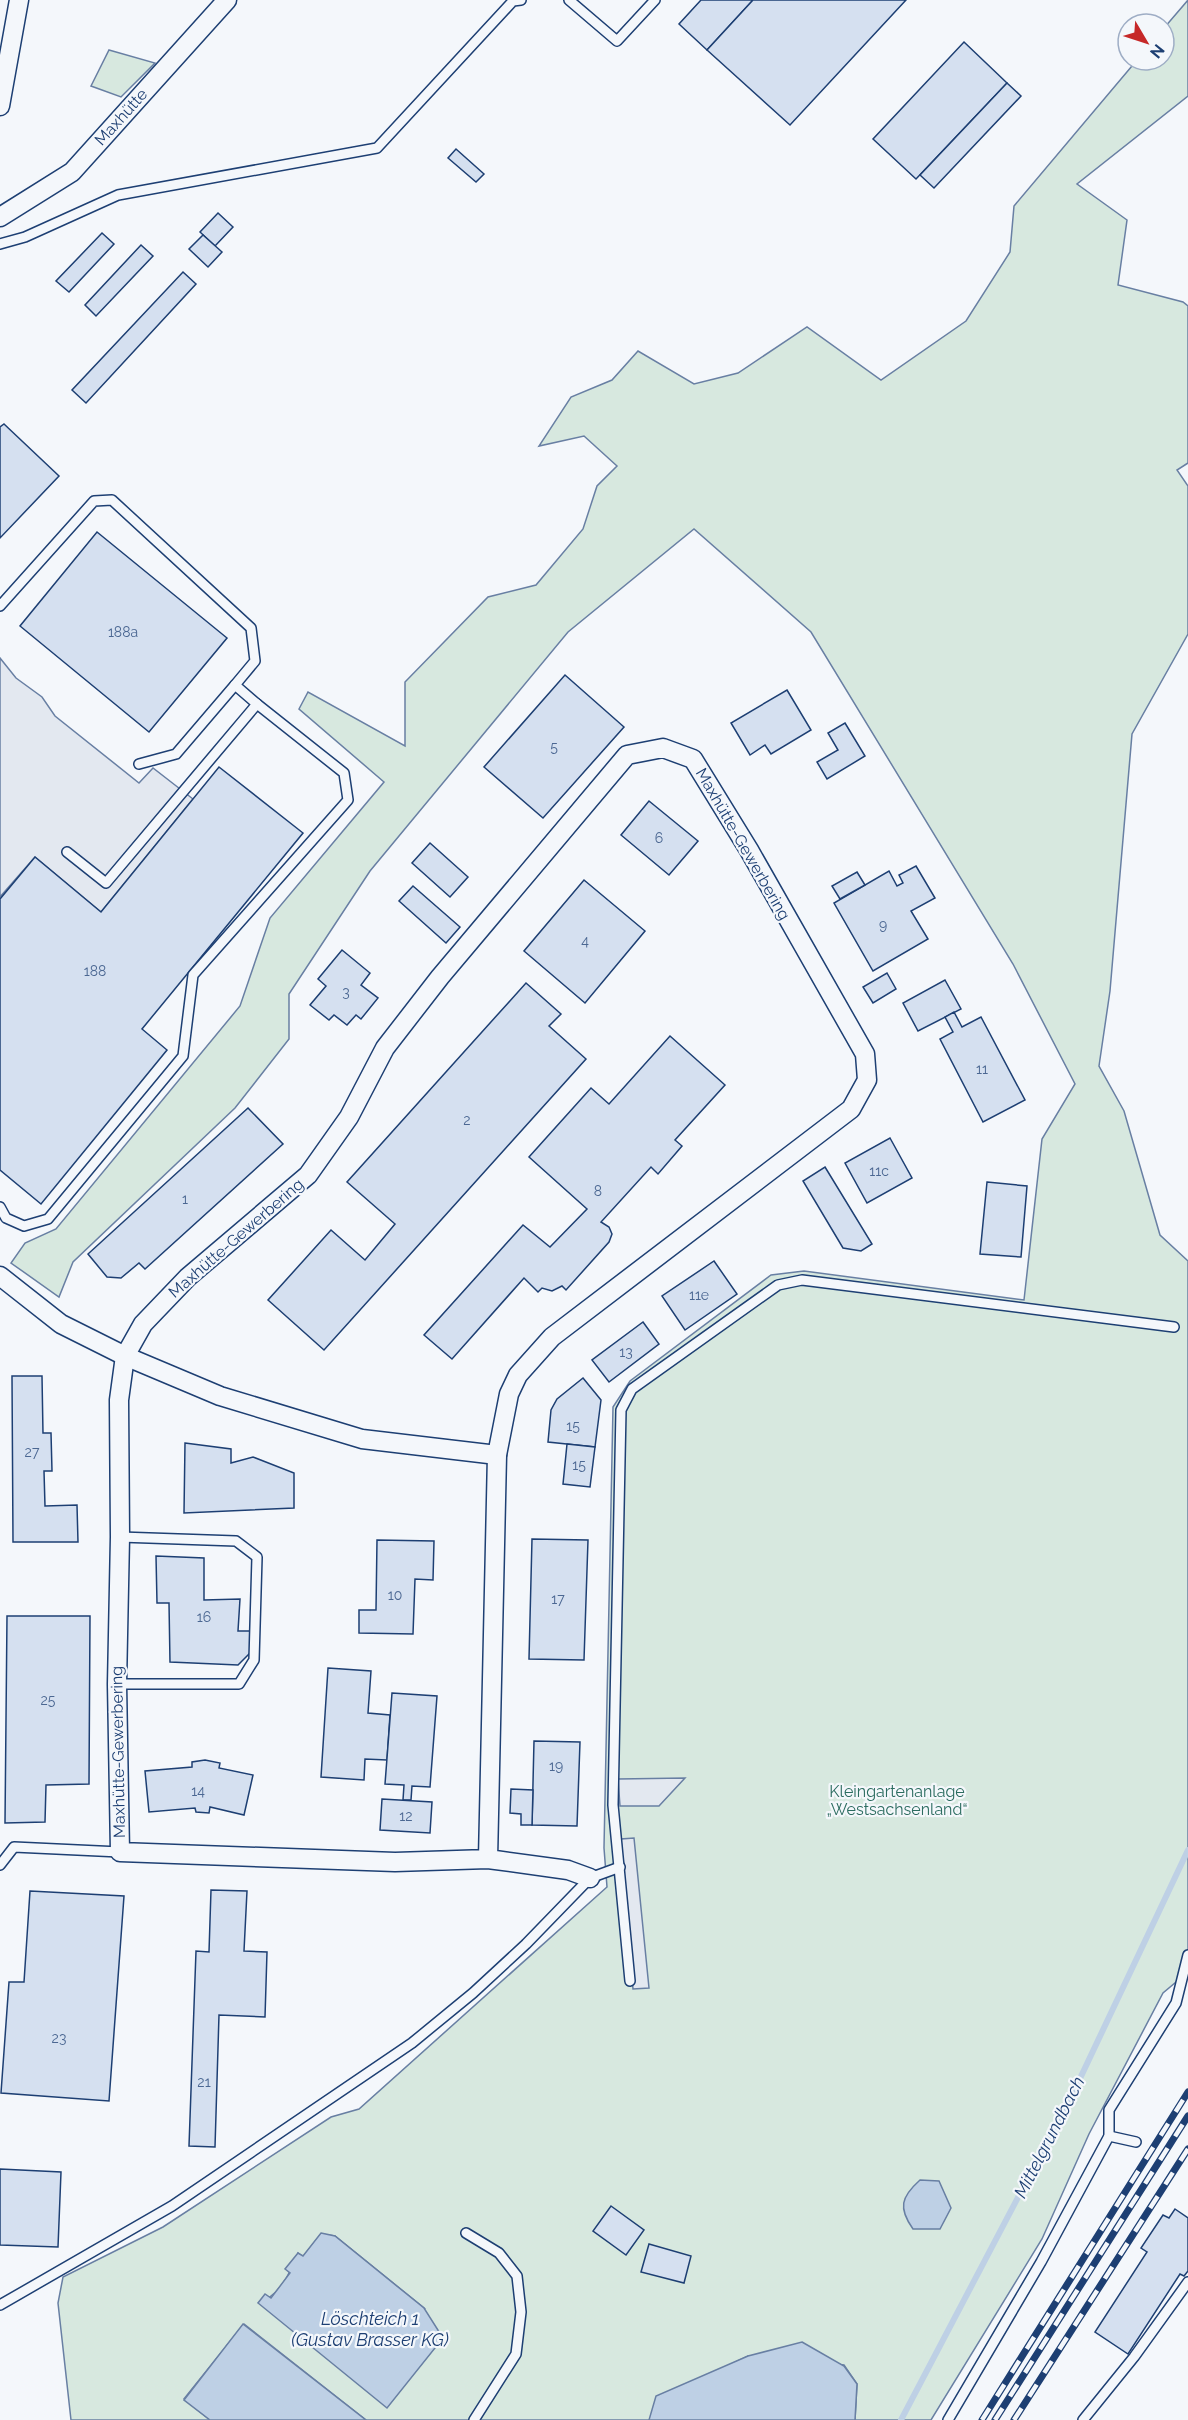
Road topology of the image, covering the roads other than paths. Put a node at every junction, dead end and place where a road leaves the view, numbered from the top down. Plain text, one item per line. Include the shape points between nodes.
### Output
1 (20, 0) edge
2 (228, 0) edge
3 (521, 0) edge
4 (569, 0) edge
5 (655, 0) edge
6 (0, 106) edge
7 (0, 217) edge
8 (0, 244) edge
9 (0, 606) edge
10 (235, 685) junction
11 (257, 704) junction
12 (140, 764) dead end
13 (68, 852) dead end
14 (0, 1207) edge
15 (0, 1276) edge
16 (1174, 1327) dead end
17 (124, 1356) junction
18 (497, 1455) junction
19 (120, 1537) junction
20 (117, 1684) junction
21 (120, 1852) junction
22 (488, 1859) junction
23 (0, 1865) edge
24 (620, 1868) junction
25 (590, 1878) junction
26 (1188, 1955) edge
27 (630, 1981) dead end
28 (1188, 1990) edge
29 (1176, 2003) junction
30 (1109, 2136) junction
31 (1136, 2142) dead end
32 (466, 2233) dead end
33 (1188, 2282) edge
34 (0, 2305) edge
35 (474, 2420) edge
36 (948, 2420) edge
37 (1083, 2420) edge

1 - 6 street
2 - 7 street, Maxhütte via 72,172
3 - 8 lane via 513,2 377,148 118,195 25,237
4 - 5 lane via 616,41
9 - 10 lane via 94,501 112,500 251,628 255,661
10 - 11 lane
10 - 12 lane via 176,754
11 - 13 lane via 106,883
11 - 14 lane via 344,773 348,800 193,975 183,1056 48,1219 24,1226 6,1218
15 - 17 street via 61,1324
16 - 24 lane via 802,1280 778,1285 632,1389 621,1410 613,1804
17 - 18 street via 220,1396 362,1439
17 - 18 street, Maxhütte-Gewerbering via 143,1324 188,1277 308,1175 349,1117 385,1048 627,755 663,748 693,759 749,850 865,1054 867,1080 851,1109 552,1336 518,1375 509,1394
17 - 19 street, Maxhütte-Gewerbering via 119,1400
18 - 22 street, Maxhütte-Gewerbering
19 - 20 street, Maxhütte-Gewerbering
19 - 20 lane via 236,1541 257,1557 254,1660 239,1684
20 - 21 street, Maxhütte-Gewerbering
21 - 22 street, Maxhütte-Gewerbering via 395,1862
21 - 23 lane via 14,1847
22 - 25 street, Maxhütte-Gewerbering via 568,1870
24 - 25 lane
24 - 27 lane
25 - 34 lane via 526,1944 412,2043 171,2206
26 - 29 lane
28 - 29 lane
29 - 30 lane via 1109,2110
30 - 31 lane
30 - 36 lane
32 - 35 lane via 500,2253 517,2276 521,2312 516,2354
33 - 37 lane

